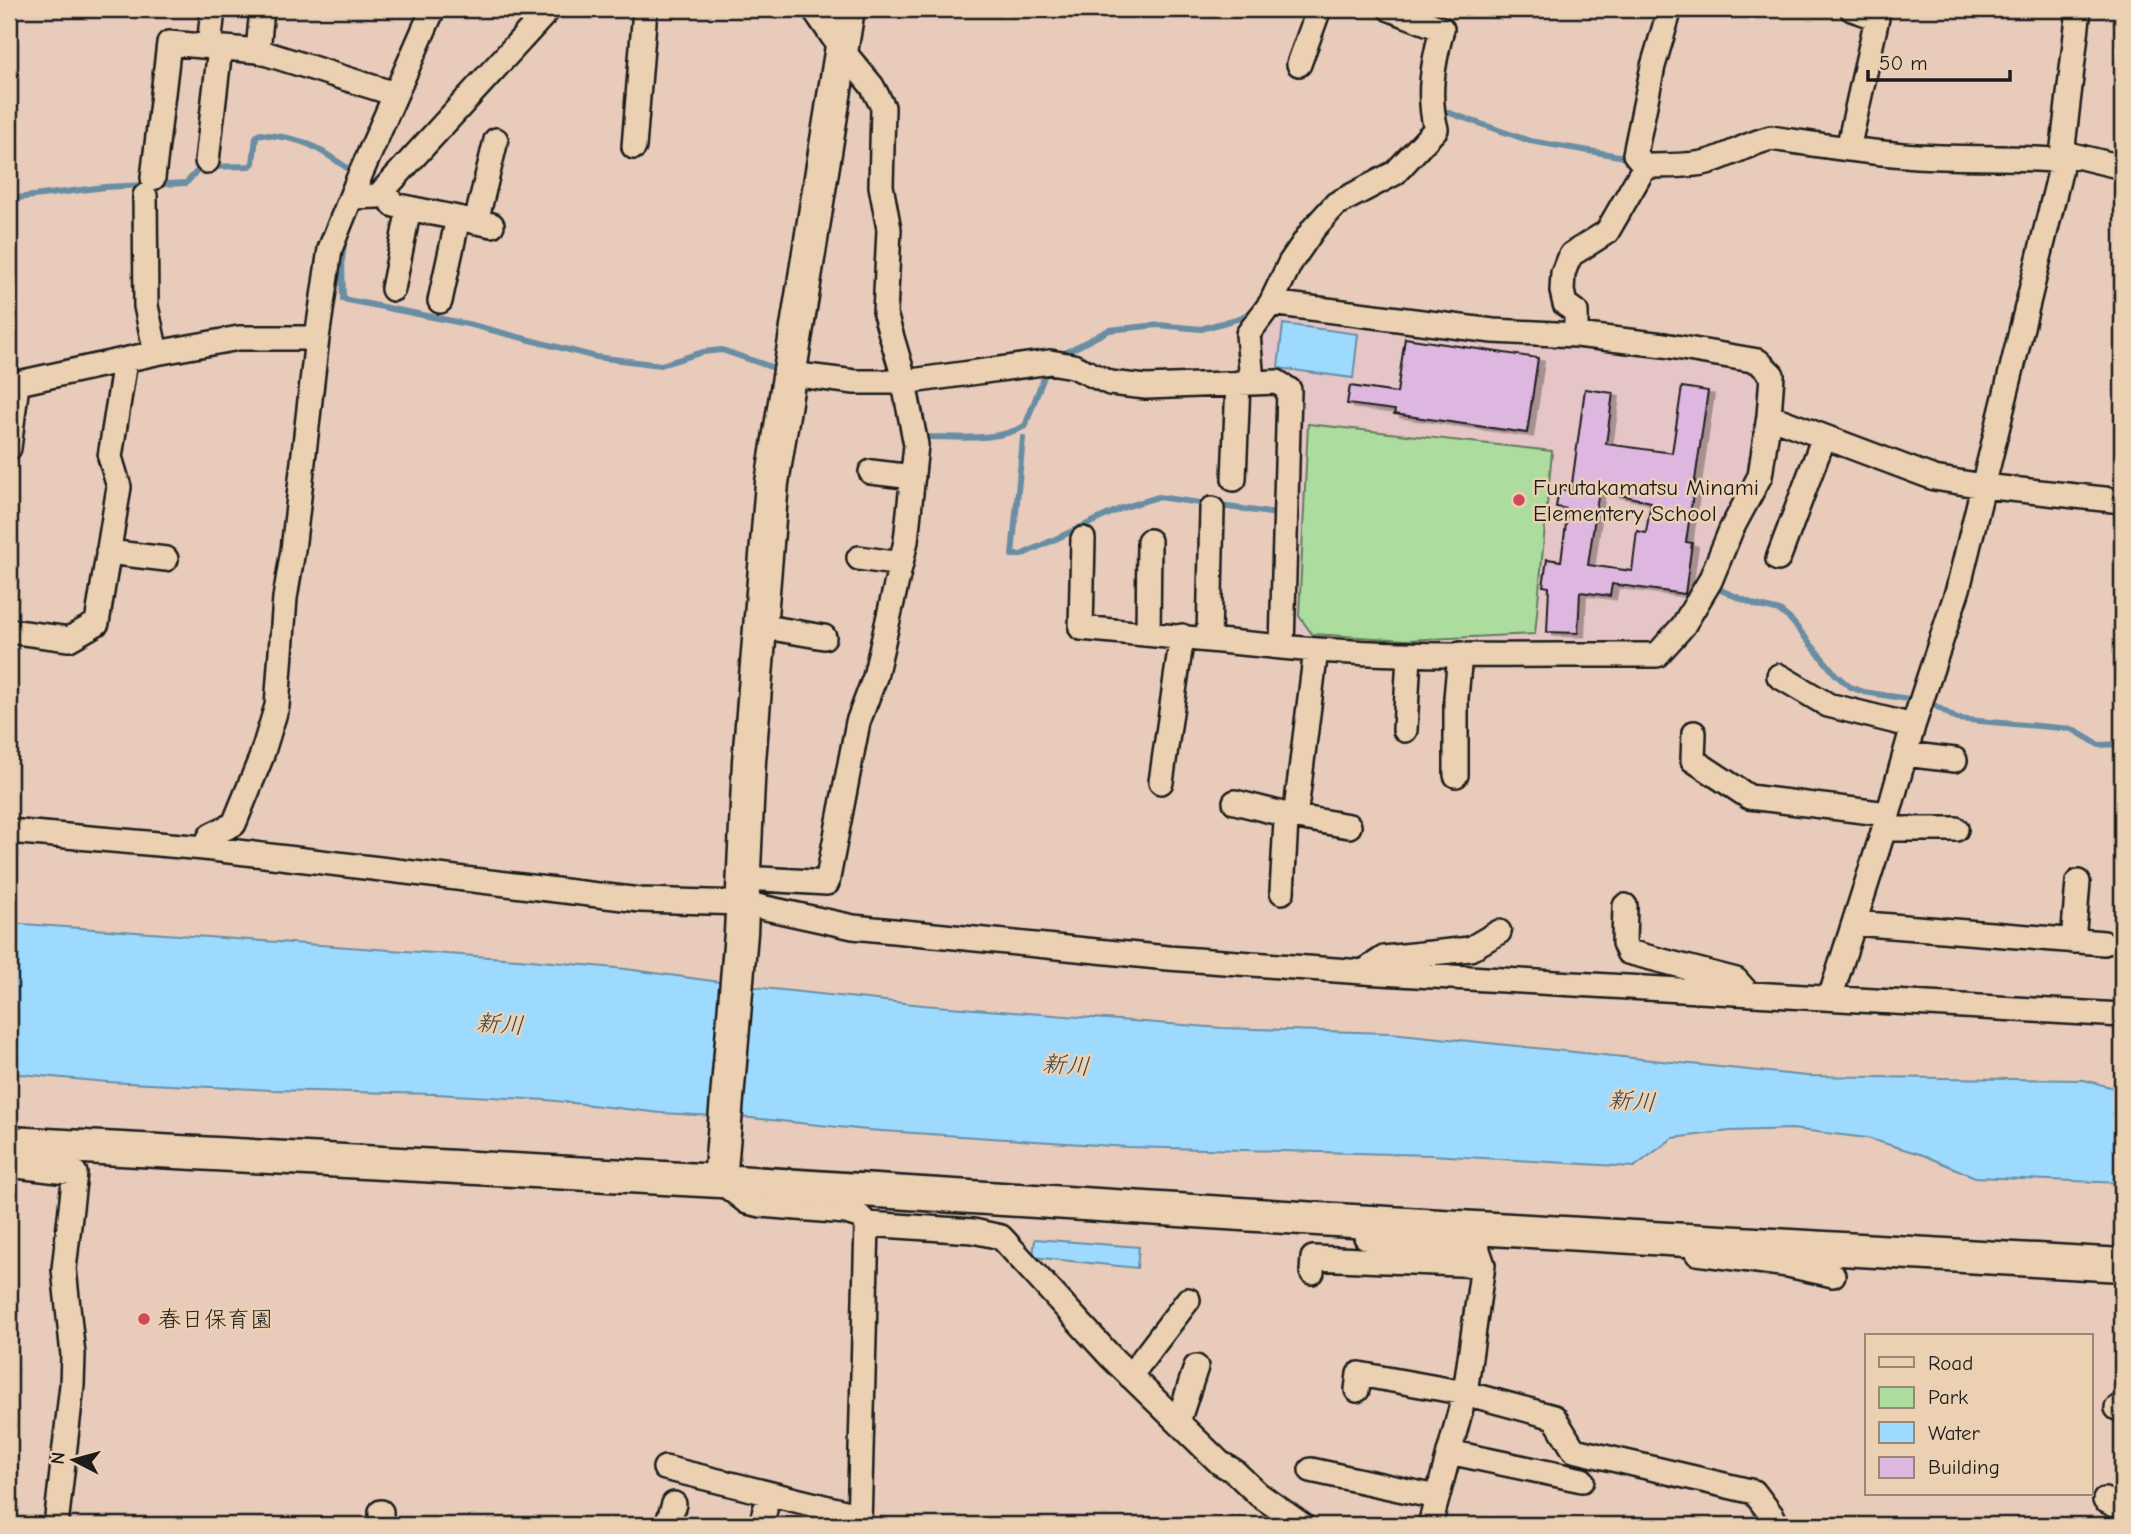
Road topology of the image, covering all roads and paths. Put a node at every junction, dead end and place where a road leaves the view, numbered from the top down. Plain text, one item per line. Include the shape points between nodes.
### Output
1 (213, 9) edge
2 (262, 9) edge
3 (433, 9) edge
4 (550, 9) edge
5 (645, 9) edge
6 (814, 9) edge
7 (848, 9) edge
8 (1319, 9) edge
9 (1390, 9) edge
10 (1670, 9) edge
11 (1852, 9) edge
12 (2079, 9) edge
13 (1882, 13) edge
14 (214, 48) junction
15 (842, 50) junction
16 (258, 51) junction
17 (1299, 64) dead end
18 (396, 94) junction
19 (496, 140) dead end
20 (634, 147) dead end
21 (1848, 149) junction
22 (2063, 157) junction
23 (207, 162) dead end
24 (1645, 166) junction
25 (2122, 167) edge
26 (383, 191) junction
27 (351, 197) junction
28 (409, 208) junction
29 (475, 222) junction
30 (393, 289) dead end
31 (440, 301) dead end
32 (1271, 303) junction
33 (1576, 335) junction
34 (317, 338) junction
35 (156, 353) junction
36 (125, 361) junction
37 (790, 374) junction
38 (904, 382) junction
39 (1245, 383) junction
40 (13, 385) edge
41 (1769, 416) junction
42 (1824, 437) junction
43 (9, 448) edge
44 (871, 471) dead end
45 (913, 477) junction
46 (1234, 479) dead end
47 (1983, 486) junction
48 (2122, 501) edge
49 (1212, 509) dead end
50 (1083, 539) dead end
51 (1149, 541) dead end
52 (108, 552) junction
53 (859, 558) dead end
54 (166, 559) dead end
55 (1778, 559) dead end
56 (901, 564) junction
57 (760, 626) junction
58 (9, 631) edge
59 (1148, 634) junction
60 (1182, 636) junction
61 (824, 637) dead end
62 (1209, 638) junction
63 (1282, 647) junction
64 (1316, 650) junction
65 (1460, 654) junction
66 (1409, 655) junction
67 (1779, 676) dead end
68 (1913, 726) junction
69 (1405, 730) dead end
70 (1694, 733) dead end
71 (1905, 754) junction
72 (1955, 760) dead end
73 (1456, 775) dead end
74 (1161, 782) dead end
75 (1235, 802) dead end
76 (1291, 816) junction
77 (1886, 821) junction
78 (1349, 826) dead end
79 (1956, 829) dead end
80 (9, 831) edge
81 (204, 848) junction
82 (2078, 882) dead end
83 (1282, 892) dead end
84 (743, 905) junction
85 (1625, 905) dead end
86 (1854, 923) junction
87 (1499, 932) dead end
88 (2073, 941) junction
89 (2104, 943) dead end
90 (1363, 972) junction
91 (1748, 993) junction
92 (1830, 998) junction
93 (2122, 1015) edge
94 (9, 1143) edge
95 (9, 1165) edge
96 (720, 1178) junction
97 (1318, 1219) junction
98 (867, 1224) junction
99 (1677, 1240) junction
100 (1483, 1265) junction
101 (2122, 1265) edge
102 (1312, 1272) dead end
103 (1833, 1275) dead end
104 (1188, 1300) dead end
105 (1196, 1367) dead end
106 (1130, 1376) junction
107 (1356, 1390) dead end
108 (1465, 1393) junction
109 (1178, 1422) junction
110 (1449, 1452) junction
111 (665, 1468) dead end
112 (1311, 1470) dead end
113 (1582, 1480) dead end
114 (1436, 1497) junction
115 (1773, 1517) dead end
116 (856, 1522) edge
117 (56, 1525) edge
118 (1302, 1525) edge
119 (1430, 1525) edge

1 - 14 street
2 - 16 street
3 - 18 street
4 - 26 street
5 - 20 street
6 - 15 street
7 - 15 street
8 - 17 street
9 - 32 street via 1442,29 1433,63 1430,106 1436,129 1395,173 1336,204 1290,263
10 - 24 street via 1635,154
11 - 13 street
12 - 22 street
13 - 21 street
14 - 16 street
14 - 23 street
14 - 35 street via 169,43 150,111 149,187 136,266
15 - 37 street
15 - 38 street via 883,107 881,186 889,229 885,314
16 - 18 street
18 - 27 street
19 - 29 street
21 - 22 street via 1917,156
21 - 24 street via 1771,138 1705,162
22 - 25 street
22 - 47 street
24 - 33 street via 1607,232 1572,254 1563,273 1565,304 1576,312
26 - 27 street via 378,196
26 - 28 street via 394,205
27 - 34 street via 331,249
28 - 29 street
28 - 30 street
29 - 31 street
32 - 33 street via 1493,331
32 - 39 street via 1248,334
33 - 41 street via 1758,361 1772,375
34 - 35 street via 239,338
34 - 81 street via 285,598 277,706 233,824 211,835
35 - 36 street
36 - 40 street
36 - 52 street via 110,457 119,487
37 - 38 street
37 - 57 street via 772,483
38 - 39 street via 1050,362 1073,366 1110,383 1146,387
38 - 45 street via 916,445
39 - 46 street
39 - 63 street via 1278,382 1289,390
40 - 43 street
41 - 42 street
41 - 65 street via 1760,476 1710,580 1683,626 1657,655
42 - 47 street via 1934,478
42 - 55 street
44 - 45 street
45 - 56 street
47 - 48 street
47 - 68 street via 1958,589
49 - 62 street
50 - 59 street via 1082,628
51 - 59 street
52 - 54 street
52 - 58 street via 97,622 69,639
53 - 56 street
56 - 84 street via 875,677 858,722 827,883
57 - 61 street
57 - 84 street
59 - 60 street
60 - 62 street
60 - 74 street
62 - 63 street
63 - 64 street
64 - 66 street
64 - 76 street via 1296,810
65 - 66 street
65 - 73 street
66 - 69 street
67 - 68 street via 1828,705
68 - 71 street
70 - 77 street via 1693,761 1749,797
71 - 72 street
71 - 77 street
75 - 76 street
76 - 78 street
76 - 83 street via 1286,821
77 - 79 street
77 - 86 street
80 - 81 street
81 - 84 street via 640,900
82 - 88 street
84 - 90 street via 853,927
84 - 96 street
85 - 91 street via 1628,952 1736,980
86 - 88 street
86 - 92 street
87 - 90 street via 1470,949 1384,958
88 - 89 street
90 - 91 street
91 - 92 street
92 - 93 street
94 - 96 street
95 - 117 street via 75,1173 64,1269 72,1385
96 - 97 street
96 - 98 street via 747,1202 846,1212
97 - 99 street
97 - 100 street via 1322,1233 1462,1244 1478,1250
98 - 106 street via 1001,1237
98 - 116 street
99 - 101 street
99 - 103 street via 1700,1255
100 - 102 street via 1313,1258
100 - 108 street
104 - 106 street
105 - 109 street
106 - 109 street
107 - 108 street via 1360,1374
108 - 110 street
108 - 115 street via 1554,1417 1574,1450 1754,1492
109 - 118 street via 1220,1463
110 - 113 street
110 - 114 street
111 - 116 street
112 - 114 street via 1356,1489
114 - 119 street

